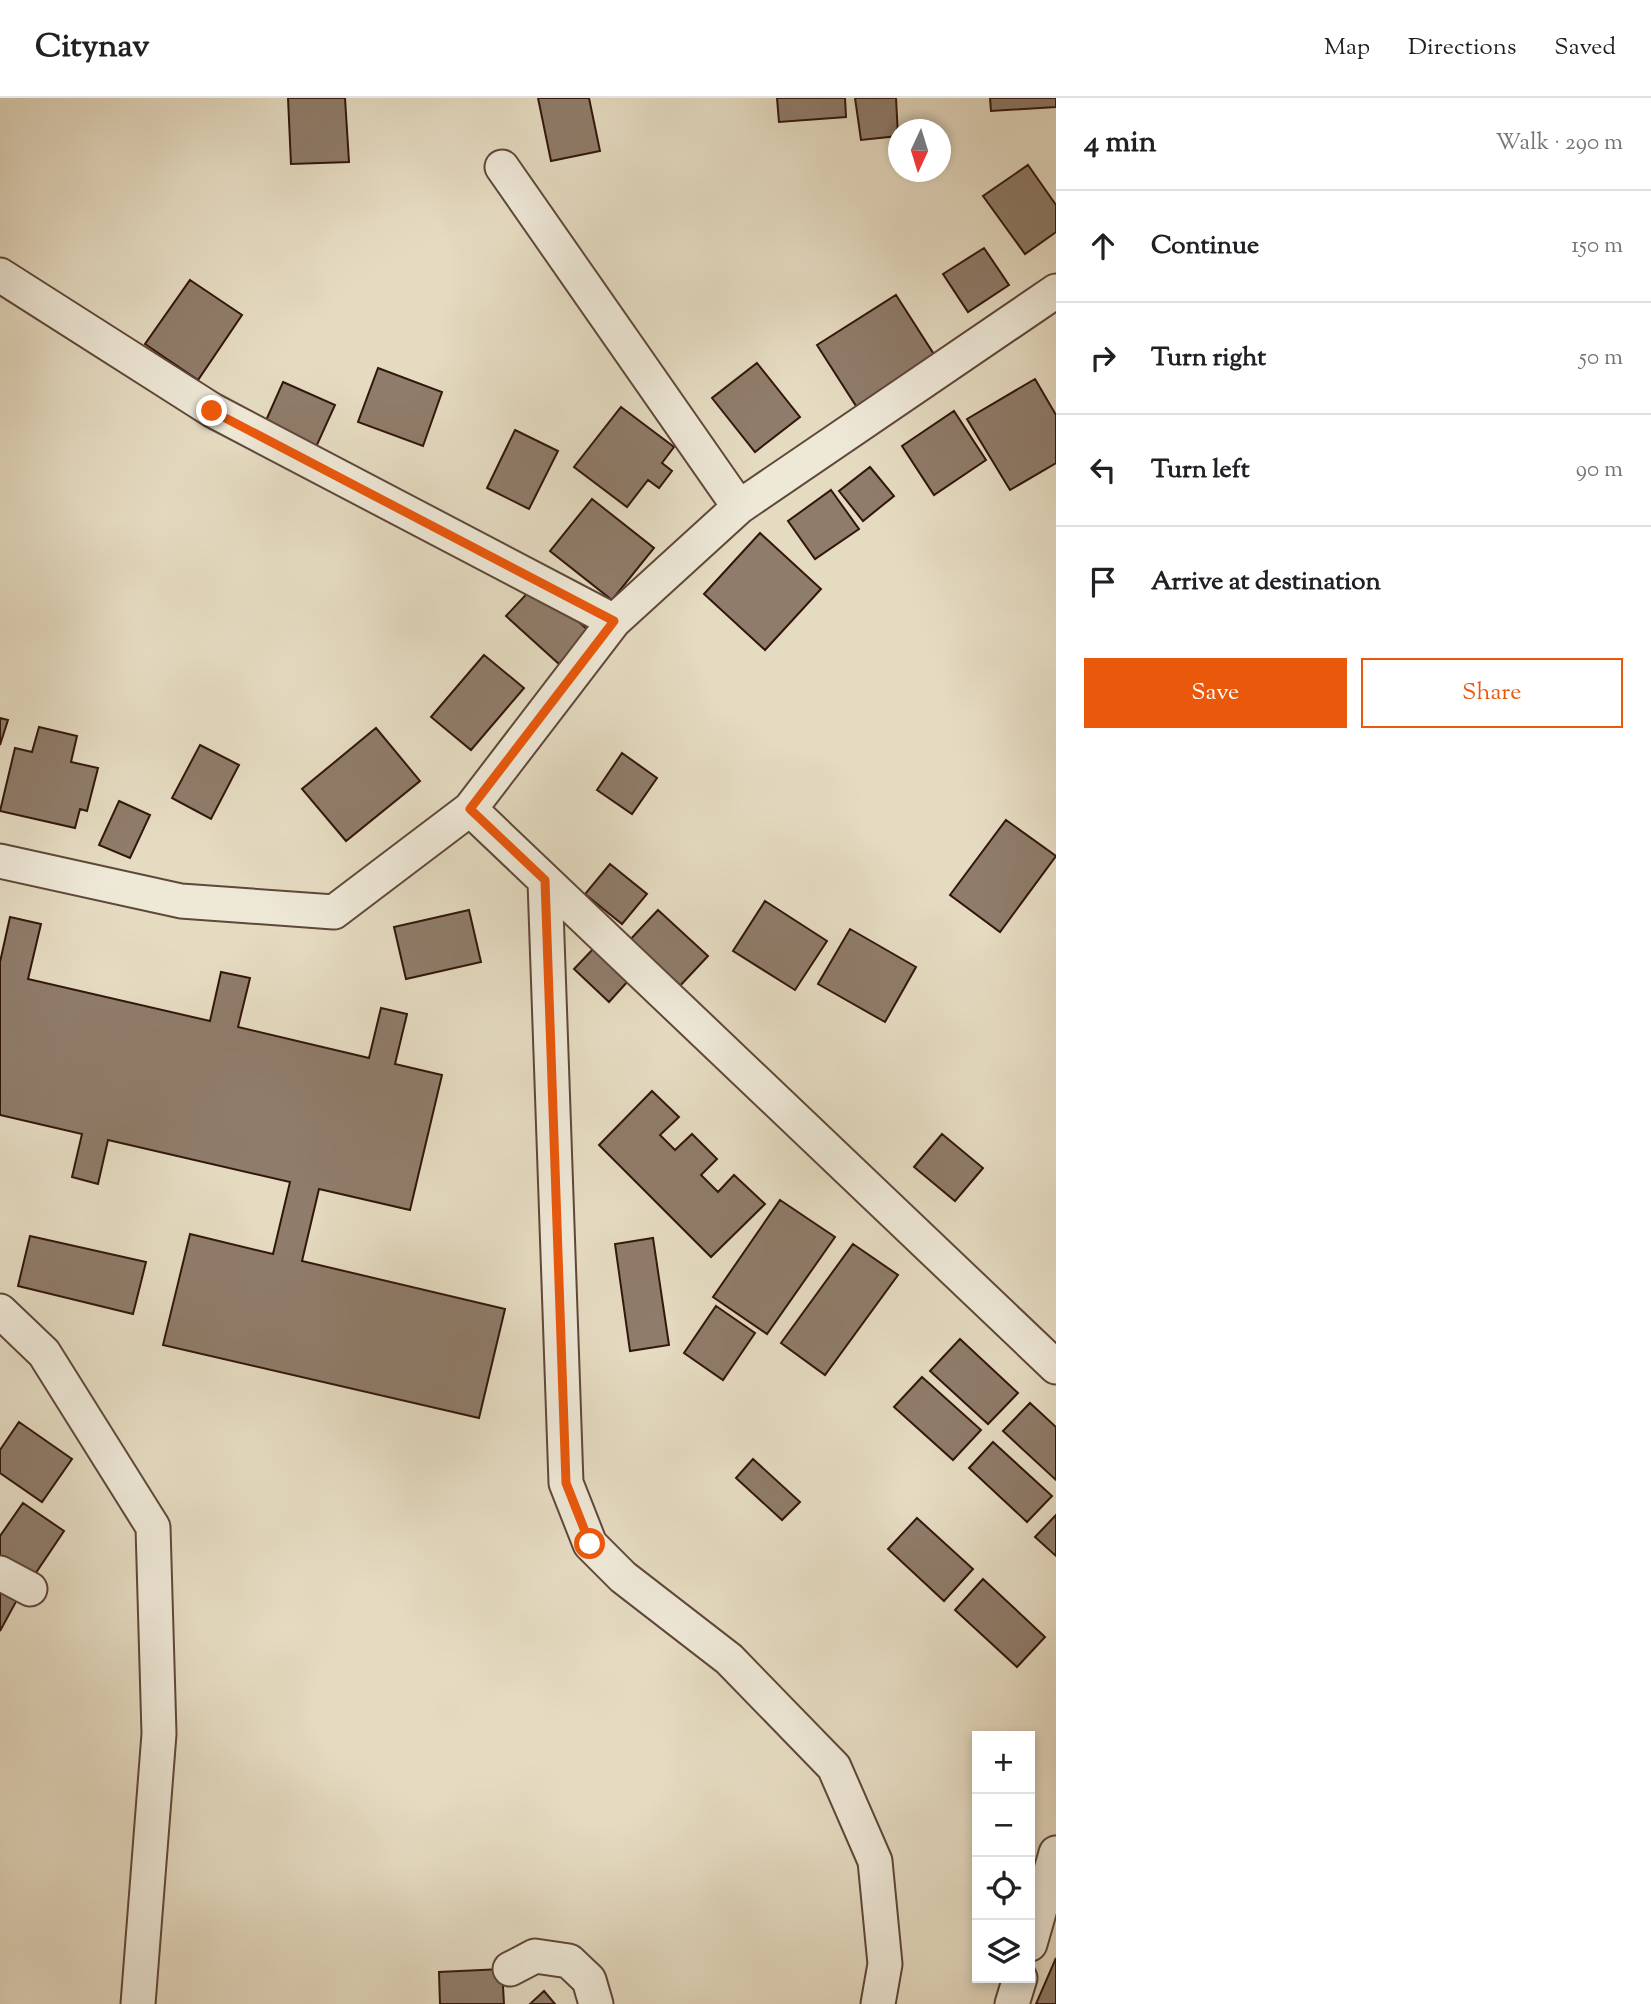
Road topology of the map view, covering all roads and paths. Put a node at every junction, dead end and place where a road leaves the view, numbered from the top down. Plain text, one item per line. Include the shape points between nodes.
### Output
1 (502, 167) dead end
2 (0, 275) edge
3 (1056, 291) edge
4 (738, 507) junction
5 (614, 621) junction
6 (470, 809) junction
7 (0, 862) edge
8 (545, 880) junction
9 (0, 1311) edge
10 (1056, 1367) edge
11 (0, 1573) edge
12 (30, 1589) dead end
13 (1056, 1853) edge
14 (1035, 1926) edge
15 (510, 1969) dead end
16 (1018, 1983) edge
17 (138, 2004) edge
18 (596, 2004) edge
19 (878, 2004) edge
20 (1012, 2004) edge

1 - 4 street
2 - 5 street via 212,411
3 - 4 street
4 - 5 street
5 - 6 street
6 - 7 street via 334,912 181,901
6 - 8 street
8 - 10 street
8 - 19 street via 566,1483 590,1544 623,1577 729,1659 834,1767 875,1861 885,1964
9 - 17 street via 44,1353 153,1527 159,1734
11 - 12 street
13 - 14 street
15 - 18 street via 535,1956 569,1961 589,1980
16 - 20 street

